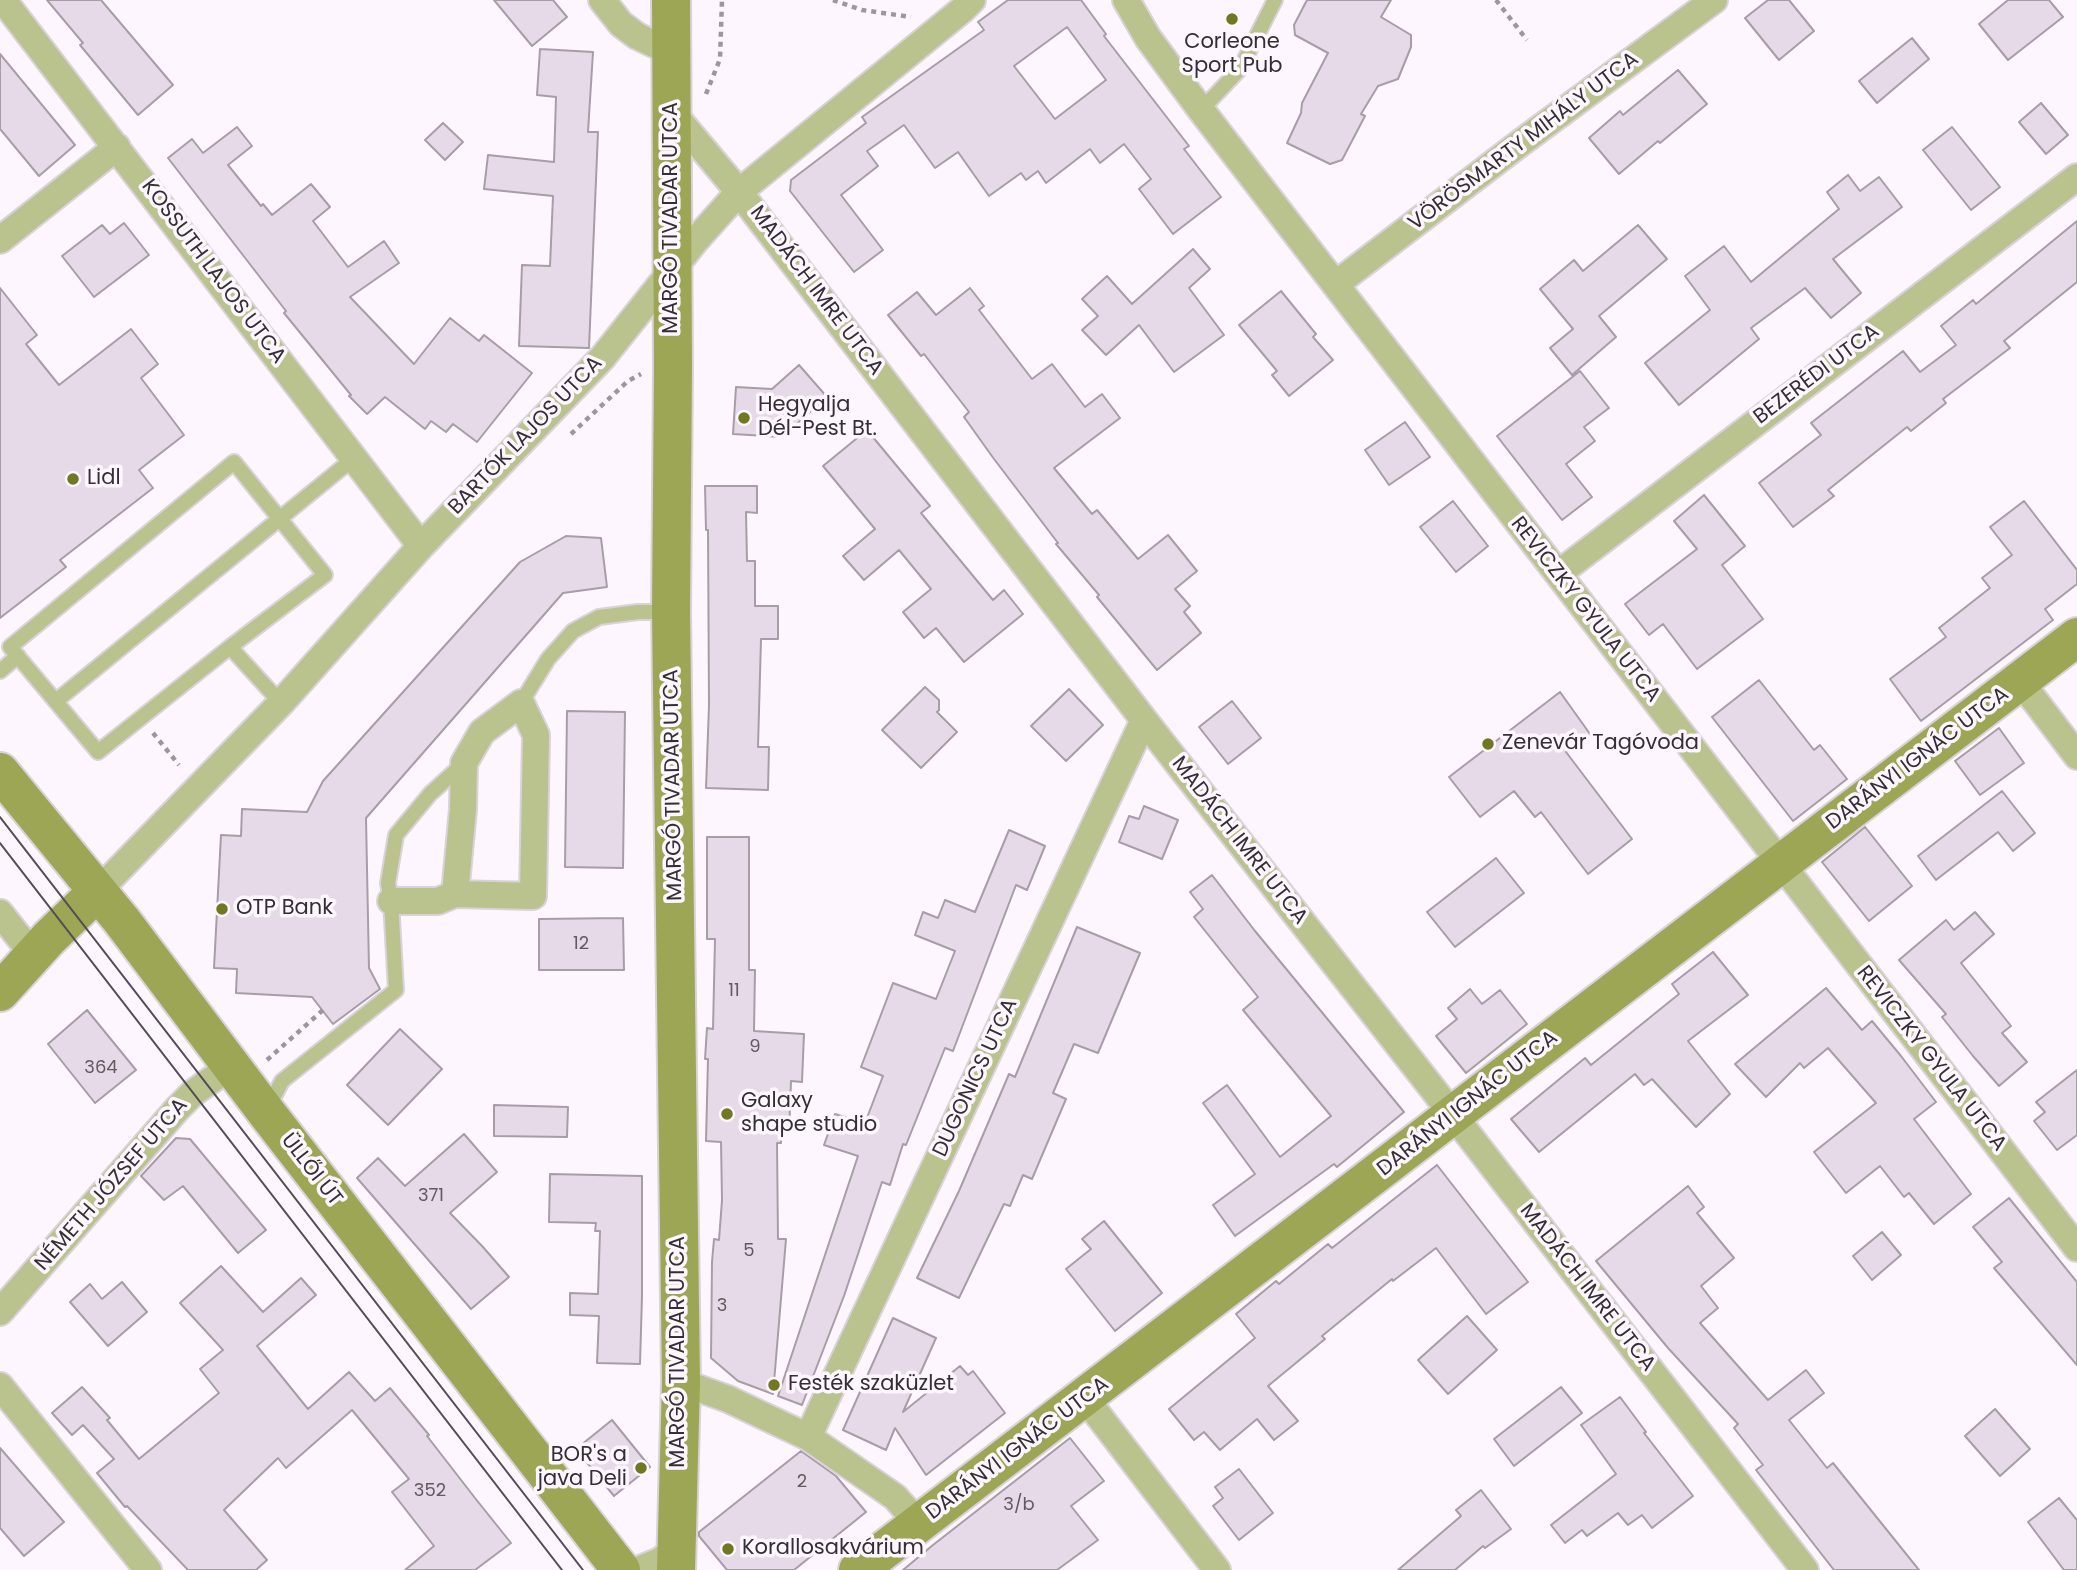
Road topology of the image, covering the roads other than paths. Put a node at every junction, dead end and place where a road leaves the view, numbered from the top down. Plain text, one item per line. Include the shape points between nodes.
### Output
1 (4, 0) edge
2 (602, 0) edge
3 (671, 0) edge
4 (972, 0) edge
5 (1126, 0) edge
6 (1275, 0) edge
7 (1714, 0) edge
8 (671, 52) junction
9 (1200, 110) junction
10 (672, 112) junction
11 (117, 147) junction
12 (2077, 177) edge
13 (739, 192) junction
14 (0, 240) edge
15 (672, 272) junction
16 (1336, 284) junction
17 (354, 458) junction
18 (280, 520) junction
19 (421, 545) junction
20 (1558, 574) junction
21 (671, 612) junction
22 (2077, 637) edge
23 (230, 647) junction
24 (18, 656) junction
25 (0, 671) edge
26 (2020, 681) junction
27 (56, 701) junction
28 (281, 703) junction
29 (521, 703) junction
30 (1144, 720) junction
31 (2077, 756) edge
32 (464, 763) junction
33 (0, 772) edge
34 (1780, 863) junction
35 (97, 892) junction
36 (455, 894) junction
37 (391, 901) junction
38 (0, 913) edge
39 (34, 956) junction
40 (0, 992) edge
41 (248, 1063) junction
42 (266, 1112) junction
43 (1454, 1116) junction
44 (2077, 1248) edge
45 (0, 1312) edge
46 (681, 1381) junction
47 (0, 1386) edge
48 (1085, 1398) junction
49 (807, 1437) junction
50 (919, 1524) junction
51 (677, 1559) edge
52 (148, 1570) edge
53 (621, 1570) edge
54 (638, 1570) edge
55 (858, 1570) edge
56 (1217, 1570) edge
57 (1805, 1570) edge

1 - 11 street, KOSSUTH LAJOS UTCA
2 - 8 street via 636,36
3 - 8 street, MARGÓ TIVADAR UTCA
4 - 13 street, BARTÓK LAJOS UTCA
5 - 9 street, REVICZKY GYULA UTCA
6 - 9 lane via 1240,69
7 - 16 street, VÖRÖSMARTY MIHÁLY UTCA
8 - 10 street, MARGÓ TIVADAR UTCA
9 - 16 street, REVICZKY GYULA UTCA
10 - 13 street, MADÁCH IMRE UTCA
10 - 15 street, MARGÓ TIVADAR UTCA
11 - 14 street
11 - 17 street, KOSSUTH LAJOS UTCA
12 - 20 street, BEZERÉDI UTCA
13 - 15 street, BARTÓK LAJOS UTCA
13 - 30 street, MADÁCH IMRE UTCA
15 - 19 street, BARTÓK LAJOS UTCA via 603,357
15 - 21 street, MARGÓ TIVADAR UTCA
16 - 20 street, REVICZKY GYULA UTCA
17 - 18 lane
17 - 19 street, KOSSUTH LAJOS UTCA
18 - 23 lane via 325,575
18 - 24 lane via 234,461 10,647
18 - 27 lane
19 - 28 street, BARTÓK LAJOS UTCA
20 - 34 street, REVICZKY GYULA UTCA
21 - 29 lane via 598,617 573,631 548,659
21 - 46 street, MARGÓ TIVADAR UTCA
22 - 26 street, DARÁNYI IGNÁC UTCA
23 - 27 lane via 98,752
23 - 28 lane
24 - 25 lane
24 - 27 lane
26 - 31 street
26 - 34 street, DARÁNYI IGNÁC UTCA
28 - 35 street, BARTÓK LAJOS UTCA
29 - 32 street via 482,732
29 - 36 street via 536,735 533,896
30 - 43 street, MADÁCH IMRE UTCA
30 - 49 street, DUGONICS UTCA
32 - 36 street
32 - 37 lane via 430,793 396,835 388,883
33 - 35 street, ÜLLŐI ÚT
34 - 43 street, DARÁNYI IGNÁC UTCA
34 - 44 street, REVICZKY GYULA UTCA
35 - 39 street
35 - 41 street, ÜLLŐI ÚT
36 - 37 street via 438,901
37 - 42 lane via 396,990 282,1081
38 - 39 street
39 - 40 street
41 - 42 street, ÜLLŐI ÚT
41 - 45 street, NÉMETH JÓZSEF UTCA via 193,1093 178,1108
42 - 53 street, ÜLLŐI ÚT
43 - 48 street, DARÁNYI IGNÁC UTCA
43 - 57 street, MADÁCH IMRE UTCA
46 - 49 street
46 - 51 street, MARGÓ TIVADAR UTCA
47 - 52 street
48 - 50 street, DARÁNYI IGNÁC UTCA
48 - 56 street
49 - 50 street via 895,1497
50 - 55 street, DARÁNYI IGNÁC UTCA
51 - 54 street

